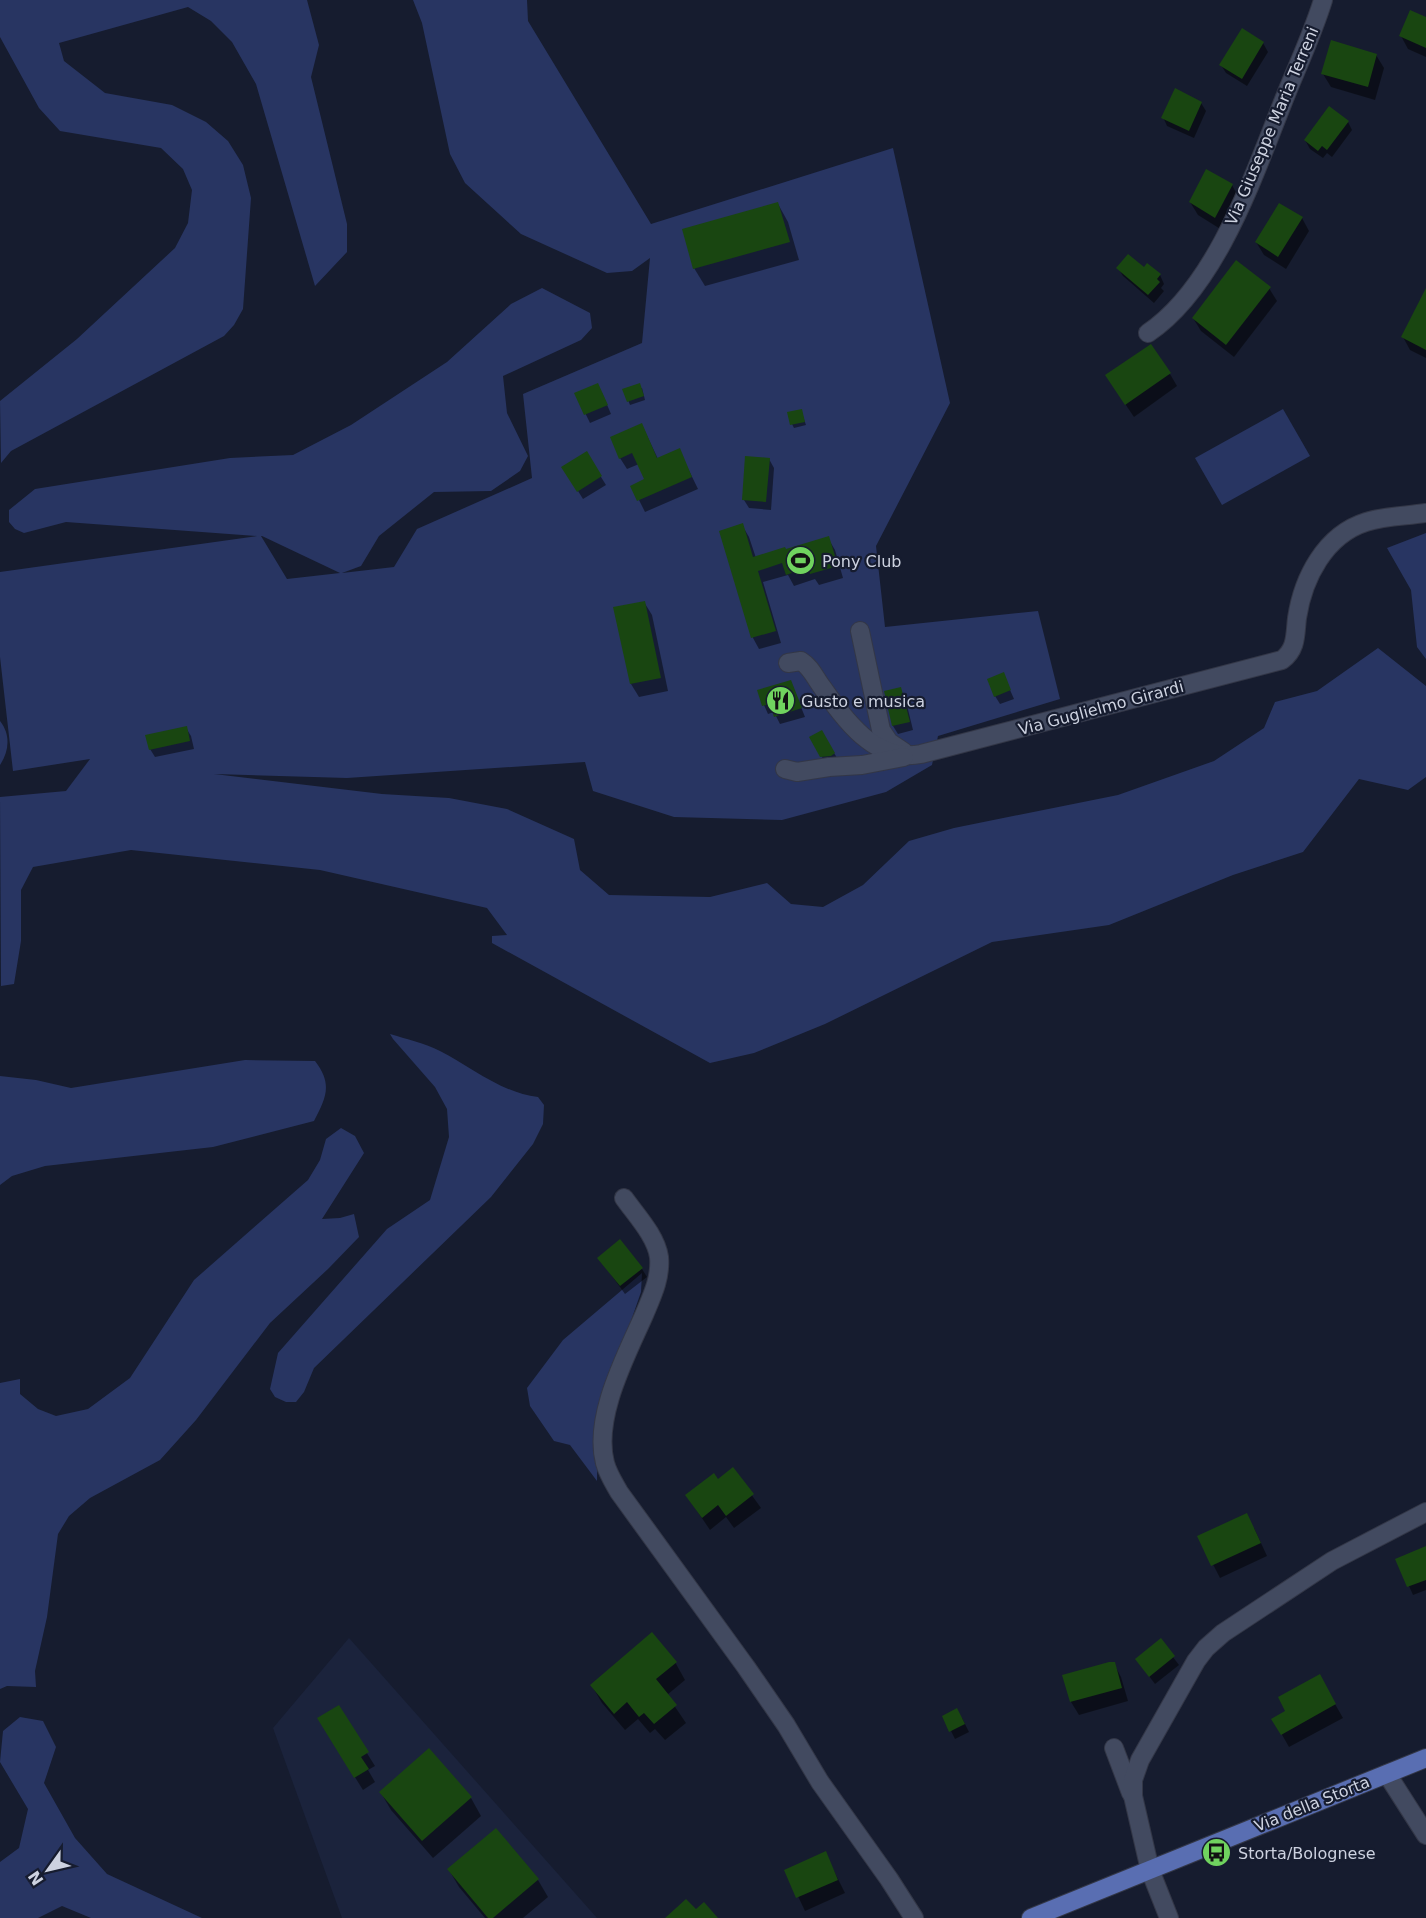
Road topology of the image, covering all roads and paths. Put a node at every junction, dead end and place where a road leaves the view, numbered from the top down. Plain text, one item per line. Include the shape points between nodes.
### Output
1 (1323, 0) edge
2 (1148, 333) dead end
3 (1426, 513) edge
4 (860, 631) dead end
5 (788, 663) dead end
6 (911, 755) junction
7 (785, 769) dead end
8 (624, 1198) dead end
9 (1426, 1512) edge
10 (766, 1720) dead end
11 (1114, 1748) dead end
12 (1426, 1758) edge
13 (1388, 1774) junction
14 (820, 1782) junction
15 (1135, 1806) junction
16 (1426, 1835) edge
17 (1150, 1870) junction
18 (914, 1918) edge
19 (1031, 1918) edge
20 (1170, 1918) edge

1 - 2 street, Via Giuseppe Maria Terreni via 1225,238 1183,303
3 - 6 street, Via Guglielmo Girardi via 1366,522 1345,532 1329,546 1307,581 1299,606 1295,644 1289,654 1274,663
4 - 6 street via 881,730 894,746
5 - 6 street, Via Guglielmo Girardi via 798,661 808,666 831,700 873,745
6 - 7 street, Via Guglielmo Girardi via 862,765 797,772
8 - 14 street via 654,1242 659,1270 655,1291 611,1390 604,1438 605,1463 619,1492 753,1677
9 - 15 street via 1332,1560 1206,1648 1140,1760 1133,1780
10 - 14 street
11 - 15 street
12 - 13 main road, Via della Storta
13 - 16 street
13 - 17 main road, Via della Storta
14 - 18 street
15 - 17 street
17 - 19 main road, Via della Storta
17 - 20 street

